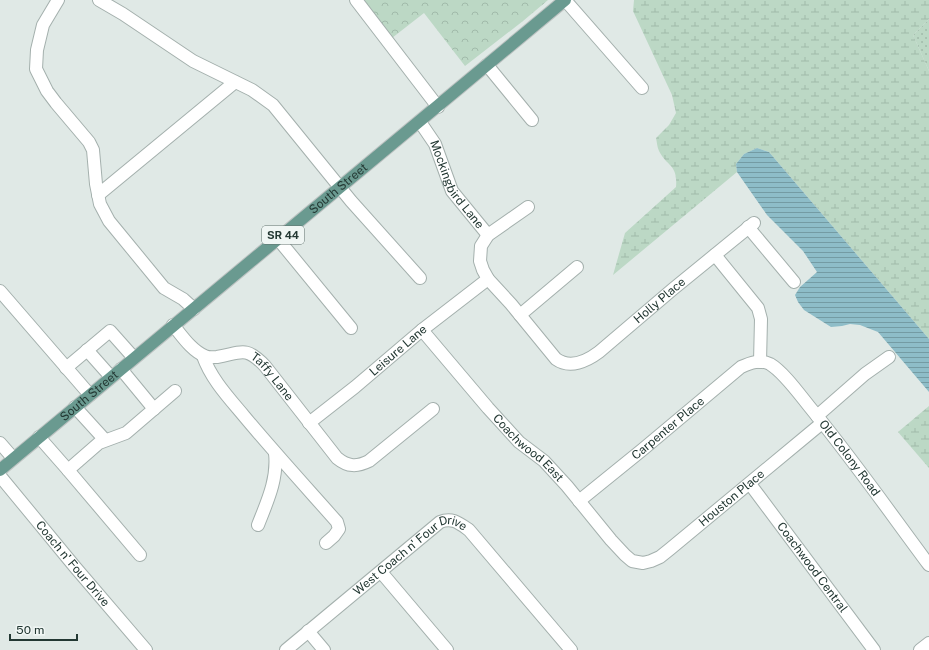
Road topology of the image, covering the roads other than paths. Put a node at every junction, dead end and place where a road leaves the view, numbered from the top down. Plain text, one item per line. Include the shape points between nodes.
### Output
1 (58, 0) edge
2 (99, 0) edge
3 (356, 0) edge
4 (565, 0) edge
5 (487, 65) junction
6 (235, 82) junction
7 (642, 88) dead end
8 (438, 106) junction
9 (532, 120) dead end
10 (420, 122) junction
11 (340, 188) junction
12 (98, 195) junction
13 (528, 207) dead end
14 (488, 235) junction
15 (278, 239) junction
16 (715, 255) junction
17 (577, 267) dead end
18 (420, 278) dead end
19 (488, 279) junction
20 (794, 282) dead end
21 (0, 291) edge
22 (194, 309) junction
23 (520, 315) junction
24 (173, 326) junction
25 (351, 328) dead end
26 (422, 330) junction
27 (87, 350) junction
28 (203, 356) junction
29 (889, 357) dead end
30 (134, 358) junction
31 (559, 362) joint
32 (760, 362) junction
33 (66, 368) junction
34 (121, 369) junction
35 (111, 377) junction
36 (175, 391) dead end
37 (90, 395) junction
38 (75, 407) junction
39 (154, 409) junction
40 (433, 409) dead end
41 (820, 419) junction
42 (309, 423) junction
43 (39, 437) junction
44 (105, 440) junction
45 (0, 443) edge
46 (275, 453) junction
47 (13, 458) junction
48 (0, 470) edge
49 (68, 470) junction
50 (0, 476) edge
51 (750, 484) junction
52 (579, 501) junction
53 (258, 525) dead end
54 (326, 543) dead end
55 (140, 555) dead end
56 (637, 563) joint
57 (929, 565) edge
58 (381, 572) junction
59 (308, 631) junction
60 (929, 643) edge
61 (146, 650) edge
62 (286, 650) edge
63 (324, 650) edge
64 (447, 650) edge
65 (570, 650) edge
66 (874, 650) edge
67 (920, 650) edge

1 - 12 street via 43,25 36,69 47,91 90,142
2 - 6 street via 193,61
3 - 8 street
4 - 5 main road, South Street / SR 44
4 - 7 street
5 - 8 main road, South Street / SR 44
5 - 9 street
6 - 11 street via 273,105
6 - 12 street
8 - 10 main road, South Street / SR 44
10 - 11 main road, South Street / SR 44
10 - 14 street, Mockingbird Lane via 435,144 452,191
11 - 15 main road, South Street / SR 44
11 - 18 street
12 - 22 street via 108,221 164,288
13 - 14 street
14 - 19 street, Mockingbird Lane via 481,246 480,261
15 - 22 main road, South Street / SR 44
15 - 25 street
16 - 20 street, Holly Place via 751,225
16 - 31 street, Holly Place via 590,358 580,363
16 - 32 street via 758,308 761,319
17 - 23 street
19 - 23 street, Mockingbird Lane
19 - 26 street, Leisure Lane
21 - 33 street
22 - 24 main road, South Street / SR 44
23 - 31 street, Mockingbird Lane
24 - 28 street
24 - 30 main road, South Street / SR 44
26 - 42 street, Leisure Lane
26 - 52 street, Coachwood East via 493,414 519,442 544,461
27 - 30 street via 110,331
27 - 33 street
27 - 35 street
28 - 42 street, Taffy Lane via 242,352 256,356
28 - 46 street via 207,367 225,393
29 - 41 street, Houston Place via 865,374
30 - 34 main road, South Street / SR 44
32 - 41 street, Old Colony Road via 771,365 781,374
32 - 52 street, Carpenter Place via 741,367
33 - 37 street
34 - 35 main road, South Street / SR 44
34 - 39 street
35 - 37 main road, South Street / SR 44
36 - 39 street
37 - 38 main road, South Street / SR 44
38 - 43 main road, South Street / SR 44
38 - 44 street
39 - 44 street via 126,433
40 - 42 street, Taffy Lane via 369,461 354,466 337,458
41 - 51 street, Houston Place
41 - 57 street, Old Colony Road
43 - 47 main road, South Street / SR 44
43 - 49 street
44 - 49 street
45 - 47 street
46 - 53 street via 275,475
46 - 54 street via 337,522 339,529
47 - 48 main road, South Street / SR 44
49 - 55 street
50 - 61 street, Coach n' Four Drive
51 - 56 street, Houston Place via 660,557
51 - 66 street, Coachwood Central
52 - 56 street, Coachwood East via 625,555
58 - 59 street, West Coach n' Four Drive
58 - 64 street
58 - 65 street, West Coach n' Four Drive via 440,522 459,522 469,530
59 - 62 street, West Coach n' Four Drive
59 - 63 street
60 - 67 street

